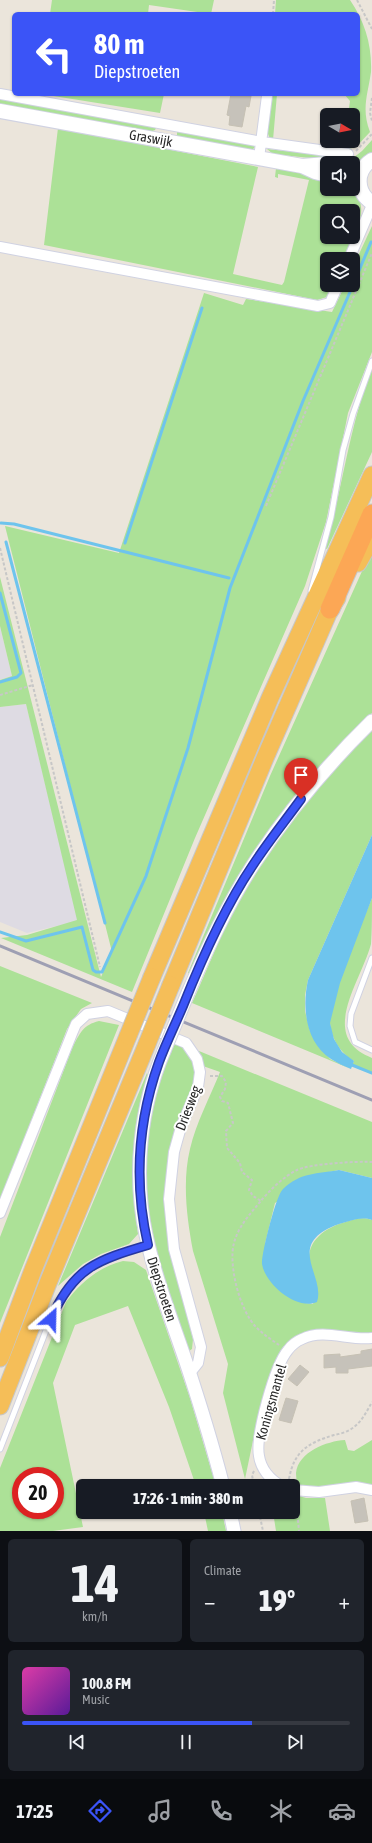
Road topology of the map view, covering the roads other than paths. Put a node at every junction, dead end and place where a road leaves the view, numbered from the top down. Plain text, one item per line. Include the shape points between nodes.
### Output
1 (0, 94) edge
2 (267, 96) dead end
3 (0, 111) edge
4 (262, 142) junction
5 (348, 154) road end
6 (259, 158) junction
7 (320, 165) edge
8 (302, 166) junction
9 (320, 173) edge
10 (360, 189) edge
11 (372, 204) edge
12 (0, 247) edge
13 (352, 252) edge
14 (335, 292) edge
15 (372, 361) edge
16 (372, 475) edge
17 (372, 514) edge
18 (372, 538) edge
19 (310, 594) dead end
20 (308, 601) dead end
21 (330, 609) junction
22 (297, 636) junction
23 (372, 720) edge
24 (372, 958) edge
25 (372, 1050) edge
26 (0, 1213) edge
27 (148, 1245) junction
28 (372, 1338) edge
29 (0, 1358) edge
30 (190, 1373) junction
31 (0, 1406) edge
32 (0, 1449) edge
33 (221, 1479) edge
34 (271, 1479) edge
35 (300, 1489) edge
36 (372, 1490) edge
37 (231, 1519) edge
38 (234, 1531) edge

1 - 4 street, Graswijk
2 - 4 street
3 - 6 main road, Graswijk
4 - 5 street, Graswijk
4 - 6 street
6 - 8 main road, Graswijk
7 - 8 main road, Graswijk
8 - 9 main road, Graswijk
10 - 11 main road
11 - 13 street
12 - 14 street via 318,306 330,303
15 - 19 lane via 343,450 331,517
16 - 22 highway
17 - 21 highway
18 - 21 highway
20 - 22 lane
21 - 31 highway, bridge via 262,765 48,1283
22 - 29 highway, bridge via 152,977
23 - 27 street, Diepstroeten, bridge via 338,754 309,789 252,866 209,946 188,992 152,1088 141,1143 140,1189
24 - 25 lane via 351,1014 350,1026 355,1042
26 - 30 street, Driesweg via 73,1031 81,1019 94,1012 112,1012 186,1043 197,1060 199,1079 174,1152 169,1199 174,1250 201,1348 198,1363
27 - 30 street, Diepstroeten
27 - 32 lane via 91,1265 76,1278 62,1296
28 - 34 street, Koningsmantel via 317,1335 303,1338 287,1350 269,1395 258,1447 259,1456
30 - 33 street, Diepstroeten
35 - 36 street via 319,1492 356,1486
37 - 38 street

